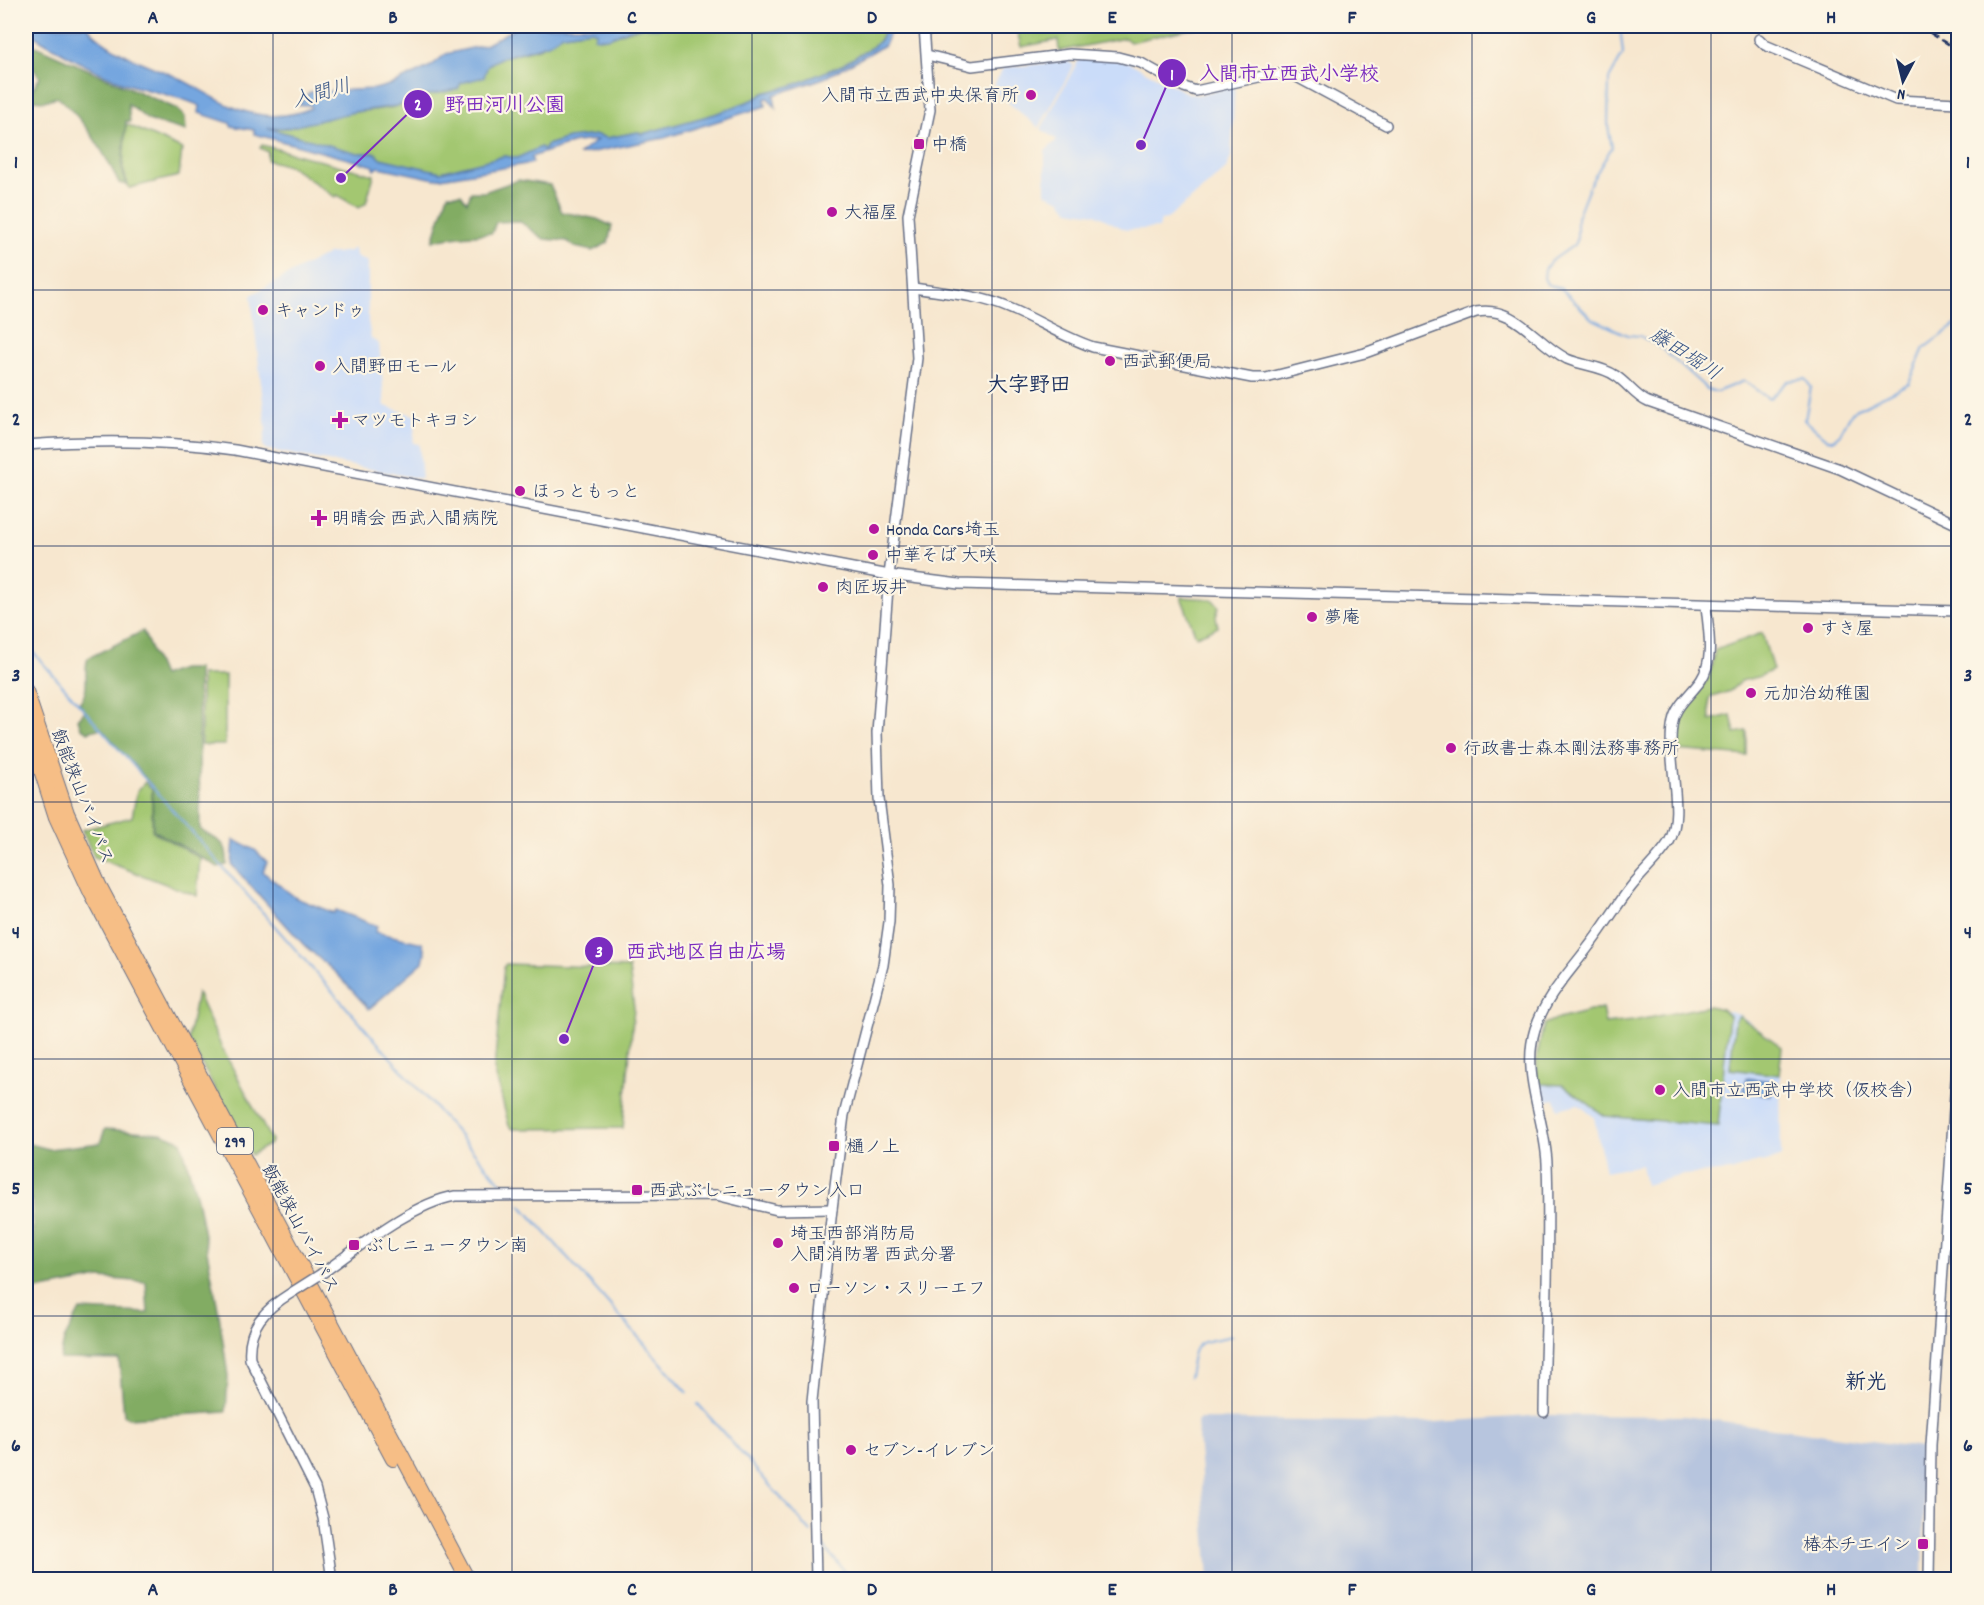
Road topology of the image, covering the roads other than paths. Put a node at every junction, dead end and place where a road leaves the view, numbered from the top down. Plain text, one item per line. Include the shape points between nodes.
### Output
1 (924, 26) edge
2 (1759, 39) dead end
3 (927, 54) junction
4 (1959, 103) edge
5 (1386, 125) dead end
6 (914, 288) junction
7 (26, 445) edge
8 (1959, 525) edge
9 (890, 575) junction
10 (1706, 605) junction
11 (1959, 611) edge
12 (26, 691) edge
13 (30, 731) edge
14 (1959, 1049) edge
15 (1955, 1137) edge
16 (832, 1209) junction
17 (1544, 1412) dead end
18 (332, 1580) edge
19 (458, 1580) edge
20 (468, 1580) edge
21 (816, 1580) edge
22 (1929, 1580) edge

1 - 3 street
2 - 4 street via 1765,45 1896,100
3 - 5 street via 972,66 1078,53 1118,57 1140,63 1196,91 1281,73 1306,80
3 - 6 street via 930,110 908,215
6 - 8 street via 986,300 1093,347 1252,378 1266,378 1365,353 1493,309 1507,314 1569,360 1616,376 1637,397 1840,469
6 - 9 street via 917,358
7 - 9 street via 146,441 235,450
9 - 10 street via 1005,587
9 - 16 street via 876,758 890,885 889,922 883,965 844,1115
10 - 11 street
10 - 17 street via 1708,663 1702,679 1672,722 1676,812 1673,832 1546,1002 1532,1042 1531,1075 1547,1165
12 - 13 highway, 飯能狭山バイパス / 299
13 - 19 highway, 飯能狭山バイパス / 299 via 56,817 91,893
13 - 20 highway, 飯能狭山バイパス / 299 via 99,885
14 - 15 street
15 - 22 street via 1931,1445
16 - 18 street, bridge via 777,1210 716,1195 454,1196 410,1214 267,1310 251,1337 250,1359 315,1488
16 - 21 street via 812,1401

